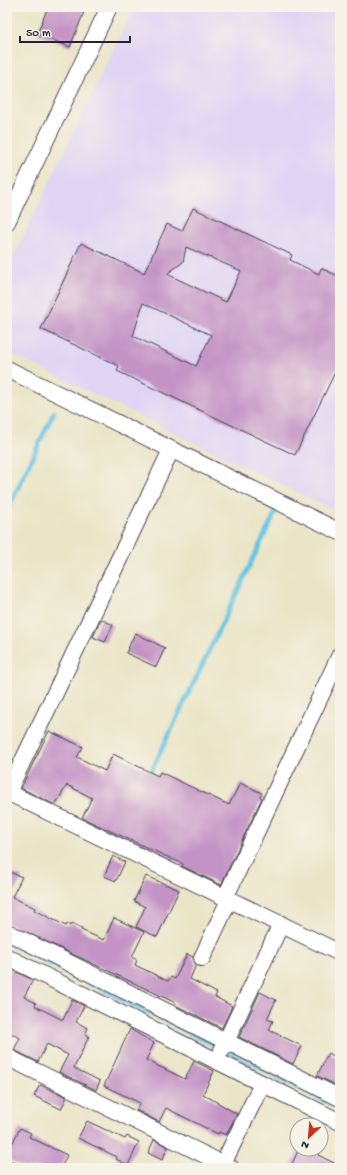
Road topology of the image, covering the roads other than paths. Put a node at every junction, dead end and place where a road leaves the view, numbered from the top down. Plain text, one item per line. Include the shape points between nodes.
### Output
1 (109, 7) edge
2 (7, 222) edge
3 (7, 369) edge
4 (171, 450) junction
5 (340, 532) edge
6 (340, 655) edge
7 (8, 792) edge
8 (227, 899) junction
9 (281, 924) junction
10 (7, 932) edge
11 (340, 953) edge
12 (7, 957) edge
13 (202, 958) dead end
14 (222, 1050) junction
15 (7, 1057) edge
16 (262, 1084) junction
17 (340, 1098) edge
18 (340, 1122) edge
19 (227, 1166) edge

1 - 2 street
3 - 4 street
4 - 5 street
4 - 7 street
6 - 8 street
7 - 8 street
8 - 9 street
8 - 13 street
9 - 11 street
9 - 14 street
10 - 14 street
12 - 14 street
14 - 16 street
14 - 17 street
15 - 19 street
16 - 18 street
16 - 19 street

